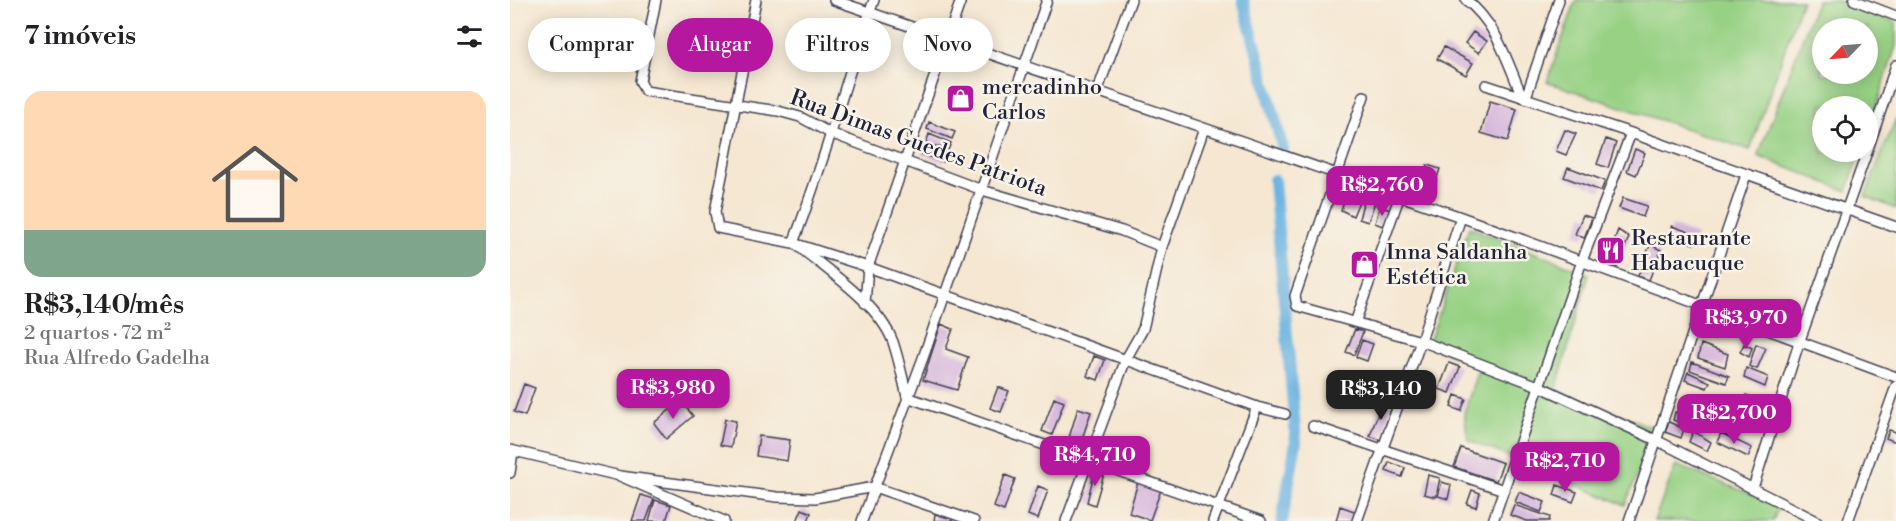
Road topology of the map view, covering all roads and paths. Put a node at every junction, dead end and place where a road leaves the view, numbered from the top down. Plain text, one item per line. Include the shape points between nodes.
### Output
1 (656, 0) edge
2 (756, 0) edge
3 (834, 0) edge
4 (874, 0) edge
5 (962, 0) edge
6 (1047, 0) edge
7 (1131, 0) edge
8 (1466, 0) edge
9 (1559, 0) edge
10 (1854, 0) edge
11 (1477, 4) edge
12 (869, 14) junction
13 (1896, 16) edge
14 (955, 18) edge
15 (903, 26) edge
16 (993, 56) edge
17 (1896, 65) edge
18 (1023, 66) junction
19 (937, 72) edge
20 (1486, 85) dead end
21 (1097, 92) junction
22 (1364, 96) dead end
23 (1524, 97) junction
24 (734, 106) junction
25 (1878, 118) edge
26 (1204, 129) junction
27 (830, 133) junction
28 (1631, 133) junction
29 (908, 160) junction
30 (1863, 162) edge
31 (1336, 175) junction
32 (1746, 175) junction
33 (982, 189) junction
34 (1400, 195) junction
35 (1847, 210) junction
36 (1461, 217) junction
37 (1896, 227) edge
38 (793, 243) junction
39 (1162, 247) junction
40 (1582, 261) junction
41 (868, 267) junction
42 (944, 295) junction
43 (865, 303) junction
44 (1702, 305) junction
45 (1356, 320) junction
46 (1421, 341) junction
47 (1799, 343) junction
48 (1126, 358) junction
49 (1896, 377) edge
50 (1896, 386) edge
51 (1541, 387) junction
52 (908, 397) junction
53 (1257, 407) junction
54 (1285, 414) dead end
55 (1313, 426) dead end
56 (1658, 441) junction
57 (1382, 449) junction
58 (511, 451) edge
59 (1087, 461) junction
60 (510, 473) edge
61 (620, 476) junction
62 (874, 487) junction
63 (1753, 488) junction
64 (1504, 490) junction
65 (1218, 507) junction
66 (724, 521) edge
67 (862, 521) edge
68 (974, 521) edge
69 (1066, 521) edge
70 (1213, 521) edge
71 (1261, 521) edge
72 (1358, 521) edge
73 (1493, 521) edge
74 (1629, 521) edge
75 (1817, 521) edge
76 (1848, 521) edge

1 - 24 street, Rua Dimas Guedes Patriota via 642,87 650,93
2 - 24 street
3 - 12 street
4 - 12 street
5 - 14 street
6 - 18 street
7 - 21 street
8 - 11 street
9 - 23 street
10 - 13 street
11 - 23 street via 1495,32
12 - 15 street
12 - 27 street
16 - 18 street
17 - 25 street
18 - 21 street
18 - 33 street
19 - 29 street
20 - 23 street
21 - 26 street
22 - 31 street
23 - 28 street
24 - 27 street, Rua Dimas Guedes Patriota via 800,117
24 - 38 street via 716,223 722,230
26 - 31 street
26 - 39 street
27 - 29 street, Rua Dimas Guedes Patriota
27 - 38 street
28 - 32 street
28 - 40 street
29 - 33 street, Rua Dimas Guedes Patriota
29 - 41 street
30 - 35 street
31 - 34 street
31 - 45 street via 1295,301 1300,309
32 - 35 street
32 - 44 street
33 - 39 street, Rua Dimas Guedes Patriota
33 - 42 street
34 - 36 street
34 - 45 street
35 - 37 street
35 - 47 street
36 - 40 street
36 - 46 street
38 - 41 street
38 - 43 street
39 - 48 street via 1143,329
40 - 44 street
40 - 51 street
41 - 42 street
41 - 43 street
42 - 48 street
42 - 52 street
43 - 52 street via 892,341
44 - 47 street
44 - 56 street
45 - 46 street
46 - 51 street
46 - 57 street
47 - 49 street
47 - 63 street
48 - 53 street
48 - 59 street
50 - 76 street
51 - 56 street
51 - 64 street
52 - 59 street
52 - 62 street
53 - 54 street
53 - 65 street
55 - 57 street
56 - 63 street
56 - 74 street
57 - 64 street
57 - 72 street
58 - 60 street
58 - 61 street
59 - 65 street
59 - 69 street
61 - 62 street via 787,497 815,498
61 - 66 street
62 - 67 street
62 - 68 street
63 - 75 street
64 - 73 street
65 - 70 street
65 - 71 street

